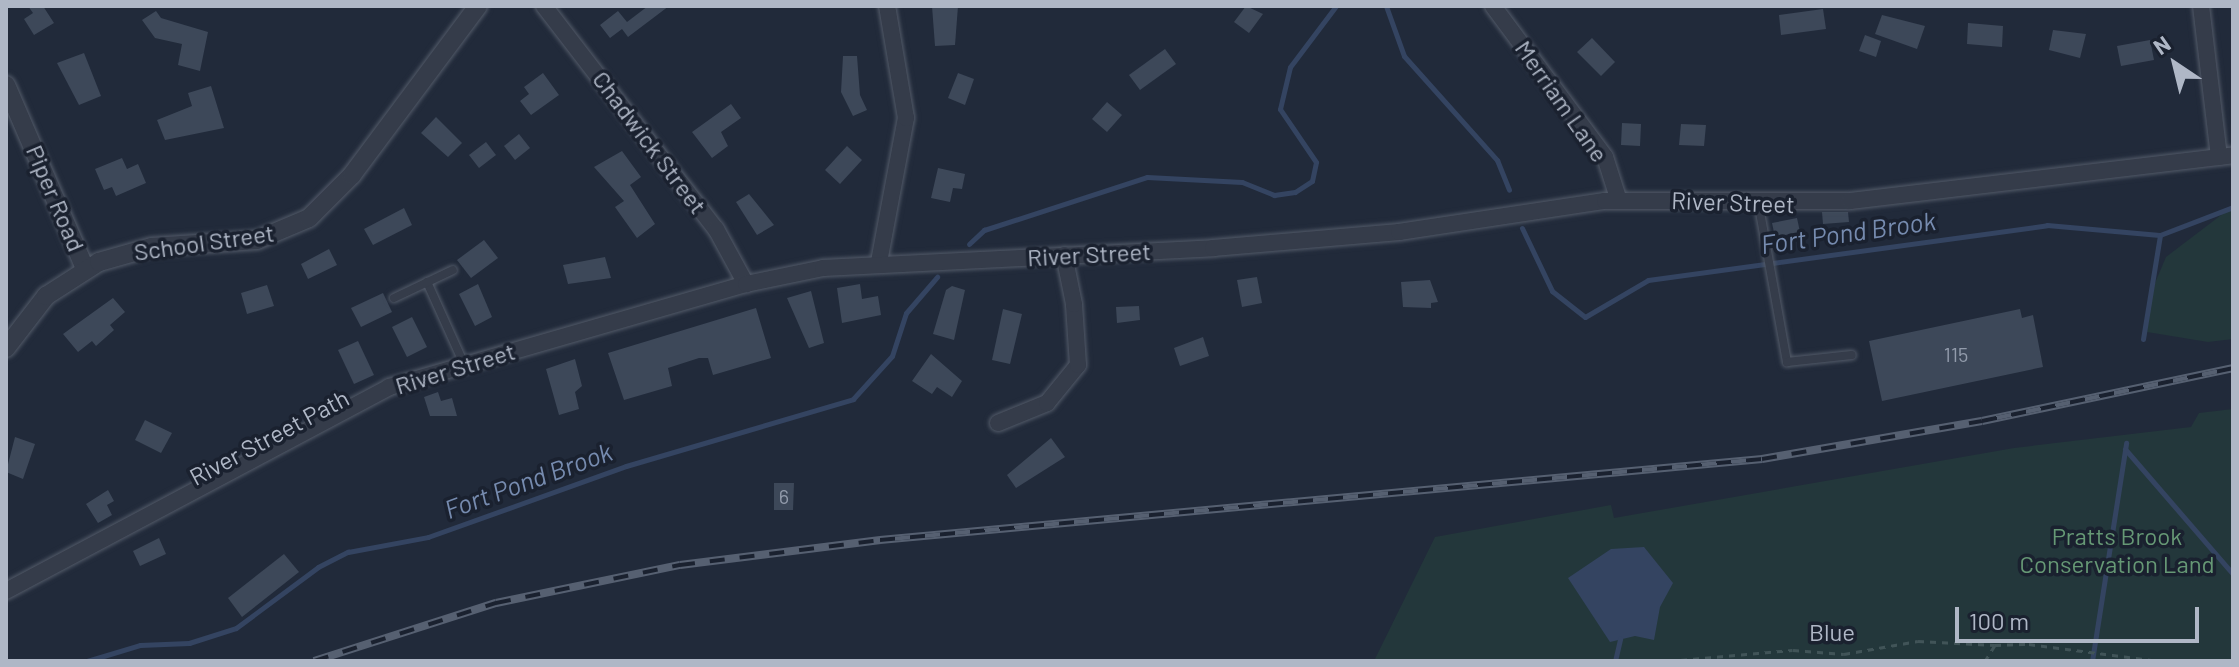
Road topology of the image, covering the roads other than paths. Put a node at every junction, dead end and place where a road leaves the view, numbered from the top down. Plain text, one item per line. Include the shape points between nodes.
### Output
1 (478, 6) edge
2 (544, 6) edge
3 (887, 6) edge
4 (1493, 6) edge
5 (2201, 6) edge
6 (6, 85) edge
7 (2226, 156) edge
8 (1619, 201) junction
9 (1758, 201) junction
10 (1064, 255) junction
11 (879, 262) junction
12 (85, 268) junction
13 (453, 270) dead end
14 (427, 282) junction
15 (746, 284) junction
16 (394, 298) dead end
17 (7, 344) edge
18 (1852, 355) dead end
19 (464, 364) junction
20 (998, 423) dead end
21 (6, 591) edge

1 - 12 street, School Street via 352,175 303,222 257,240 152,247
2 - 15 street, Chadwick Street via 700,206
3 - 11 street via 906,118
4 - 8 street, Merriam Lane via 1605,157
5 - 7 street
6 - 12 street, Piper Road
7 - 9 street, River Street via 1850,201
8 - 9 street, River Street
8 - 10 street, River Street via 1399,232
9 - 18 lane via 1787,362
10 - 11 street, River Street
10 - 20 street via 1078,365 1047,403
11 - 15 street, River Street
12 - 17 street, School Street via 46,296
13 - 14 lane
14 - 16 lane
14 - 19 lane
15 - 19 street, River Street
19 - 21 street, River Street via 366,398

